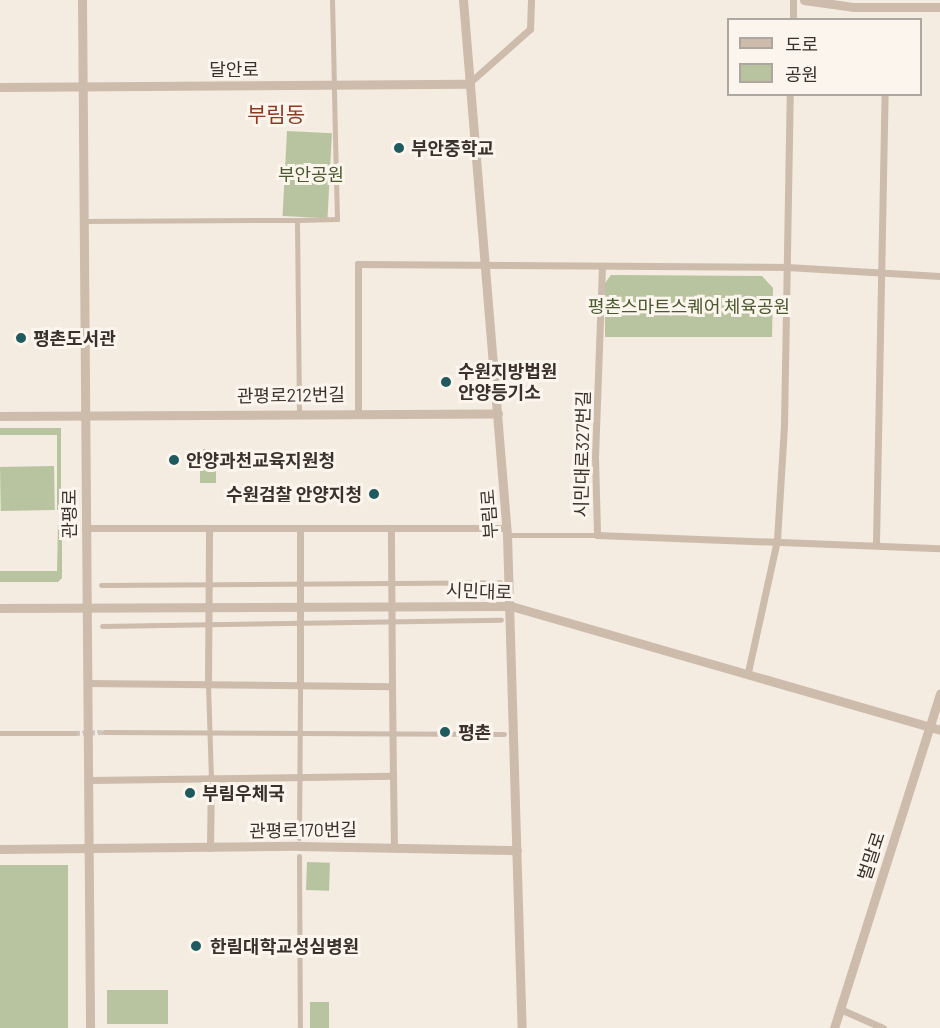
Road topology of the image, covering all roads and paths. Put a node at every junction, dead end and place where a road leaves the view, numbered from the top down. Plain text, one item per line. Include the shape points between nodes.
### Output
1 (82, 0) edge
2 (332, 0) edge
3 (463, 0) edge
4 (531, 0) edge
5 (793, 0) edge
6 (804, 0) edge
7 (940, 7) edge
8 (793, 18) edge
9 (468, 84) junction
10 (82, 86) junction
11 (0, 87) edge
12 (790, 96) edge
13 (885, 96) edge
14 (297, 220) junction
15 (84, 221) junction
16 (484, 263) junction
17 (602, 266) junction
18 (788, 267) junction
19 (881, 270) junction
20 (940, 276) edge
21 (358, 411) junction
22 (299, 412) junction
23 (498, 413) junction
24 (86, 414) junction
25 (0, 416) edge
26 (85, 528) junction
27 (209, 528) junction
28 (300, 528) junction
29 (392, 528) junction
30 (507, 531) junction
31 (597, 535) junction
32 (777, 540) junction
33 (876, 543) junction
34 (940, 548) edge
35 (500, 582) dead end
36 (392, 583) junction
37 (299, 584) junction
38 (101, 585) dead end
39 (209, 585) junction
40 (87, 605) junction
41 (299, 605) junction
42 (392, 605) junction
43 (209, 606) junction
44 (511, 606) junction
45 (0, 608) edge
46 (501, 621) dead end
47 (392, 622) junction
48 (299, 623) junction
49 (208, 624) junction
50 (102, 626) dead end
51 (748, 672) junction
52 (87, 683) junction
53 (208, 684) junction
54 (300, 686) junction
55 (392, 686) junction
56 (940, 693) edge
57 (935, 729) edge
58 (300, 731) junction
59 (0, 732) edge
60 (104, 732) tunnel mouth
61 (208, 732) junction
62 (391, 732) junction
63 (75, 733) tunnel mouth
64 (504, 734) dead end
65 (393, 776) junction
66 (211, 777) junction
67 (300, 777) junction
68 (90, 780) junction
69 (299, 838) dead end
70 (394, 846) junction
71 (210, 848) junction
72 (0, 849) edge
73 (88, 849) junction
74 (517, 850) junction
75 (299, 856) dead end
76 (840, 1009) junction
77 (90, 1028) edge
78 (300, 1028) edge
79 (522, 1028) edge
80 (834, 1028) edge
81 (883, 1028) edge

1 - 10 street, 관평로
2 - 14 street, bridge via 337,219
3 - 9 street, 부림로
4 - 9 street via 530,29
5 - 8 street
6 - 7 street via 853,7
9 - 10 street, 달안로
9 - 16 street, 부림로
10 - 11 street, 달안로
10 - 15 street, 관평로
12 - 18 street
13 - 19 street
14 - 15 street
14 - 22 street
15 - 24 street, 관평로
16 - 17 street
16 - 21 street via 358,264
16 - 23 street, 부림로
17 - 18 street
17 - 31 street, 시민대로327번길 via 595,456
18 - 19 street
18 - 32 street
19 - 20 street
19 - 33 street
21 - 22 street, 관평로212번길
21 - 23 street, 관평로212번길
22 - 24 street, 관평로212번길
23 - 30 street, 부림로
24 - 25 street, 관평로212번길
24 - 26 street, 관평로
26 - 27 street
26 - 40 street, 관평로
27 - 28 street
27 - 39 street
28 - 29 street
28 - 37 street
29 - 30 street
29 - 36 street
30 - 31 street
30 - 44 street, 부림로
31 - 32 street, 시민대로327번길
32 - 33 street, 시민대로327번길
32 - 51 street
33 - 34 street, 시민대로327번길
35 - 36 street
36 - 37 street
36 - 42 street
37 - 39 street
37 - 41 street
38 - 39 street
39 - 43 street
40 - 43 street, 시민대로
40 - 45 street, 시민대로
40 - 52 street, 관평로
41 - 42 street, 시민대로
41 - 43 street, 시민대로
41 - 48 street
42 - 44 street, 시민대로
42 - 47 street
43 - 49 street
44 - 51 street, 시민대로
44 - 74 street, 부림로
46 - 47 street
47 - 48 street
47 - 55 street
48 - 49 street
48 - 54 street
49 - 50 street
49 - 53 street
51 - 57 street, 시민대로
52 - 53 street
52 - 68 street, 관평로
53 - 54 street
53 - 61 street
54 - 55 street
54 - 58 street
55 - 62 street
56 - 57 street, 벌말로
57 - 76 street, 벌말로
58 - 61 street
58 - 62 street
58 - 67 street
59 - 63 street
60 - 61 street
61 - 66 street
62 - 64 street
62 - 65 street
65 - 67 street
65 - 70 street
66 - 67 street
66 - 68 street
66 - 71 street
67 - 69 street
68 - 73 street, 관평로
70 - 71 street, 관평로170번길
70 - 74 street, 관평로170번길
71 - 73 street, 관평로170번길
72 - 73 street, 관평로170번길
73 - 77 street, 관평로
74 - 79 street, 부림로
75 - 78 street
76 - 80 street, 벌말로
76 - 81 street

